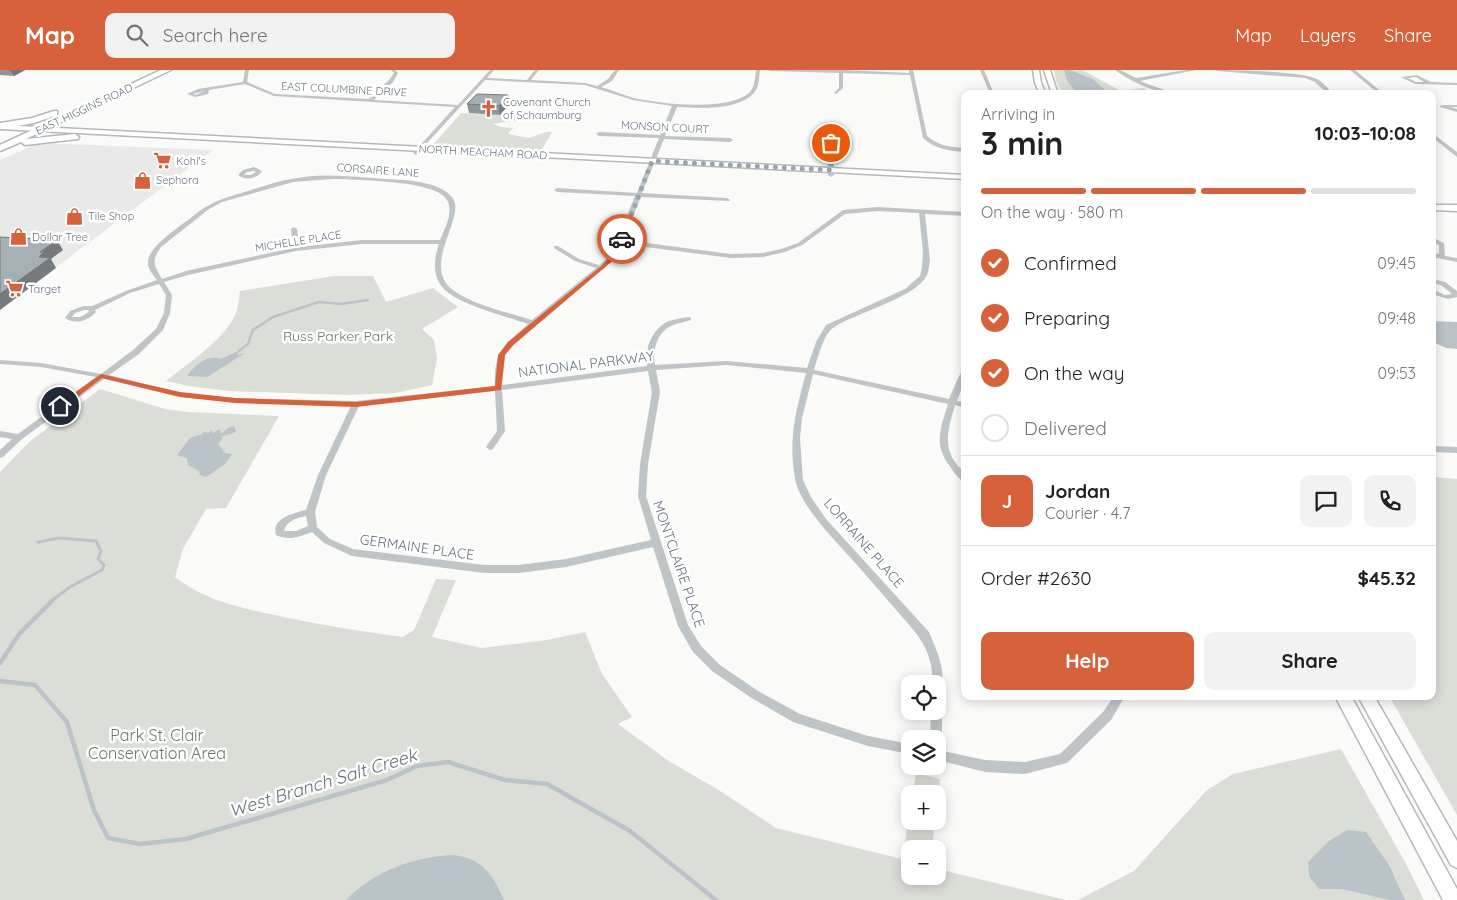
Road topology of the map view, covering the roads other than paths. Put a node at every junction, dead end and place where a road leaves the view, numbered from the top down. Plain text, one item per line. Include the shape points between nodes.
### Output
1 (153, 70) edge
2 (167, 70) edge
3 (247, 70) edge
4 (393, 70) edge
5 (492, 70) edge
6 (537, 70) edge
7 (616, 70) edge
8 (758, 70) edge
9 (770, 70) edge
10 (982, 70) edge
11 (1036, 70) edge
12 (1047, 70) edge
13 (1116, 70) edge
14 (1194, 70) edge
15 (1217, 70) edge
16 (1352, 70) edge
17 (841, 71) edge
18 (911, 72) edge
19 (483, 79) junction
20 (1134, 80) junction
21 (528, 81) junction
22 (245, 83) junction
23 (1428, 83) dead end
24 (1457, 84) edge
25 (600, 86) junction
26 (990, 90) edge
27 (1041, 90) edge
28 (1054, 90) edge
29 (1160, 90) edge
30 (1326, 90) edge
31 (1377, 90) edge
32 (207, 91) dead end
33 (836, 93) dead end
34 (86, 101) junction
35 (370, 101) junction
36 (675, 105) junction
37 (458, 106) junction
38 (1457, 106) edge
39 (1457, 110) edge
40 (77, 113) junction
41 (0, 126) edge
42 (42, 128) junction
43 (86, 130) junction
44 (832, 130) dead end
45 (28, 131) junction
46 (0, 133) edge
47 (15, 134) junction
48 (599, 134) dead end
49 (75, 137) junction
50 (663, 137) junction
51 (1436, 137) edge
52 (0, 140) edge
53 (730, 140) dead end
54 (0, 150) edge
55 (418, 150) junction
56 (961, 150) edge
57 (1457, 154) edge
58 (651, 163) junction
59 (831, 172) junction
60 (252, 177) dead end
61 (961, 177) edge
62 (961, 182) edge
63 (261, 188) junction
64 (557, 190) dead end
65 (639, 195) junction
66 (727, 200) dead end
67 (1436, 201) edge
68 (1457, 203) edge
69 (1436, 207) edge
70 (1457, 208) edge
71 (922, 211) junction
72 (961, 214) edge
73 (294, 229) dead end
74 (1436, 241) edge
75 (441, 242) junction
76 (621, 242) junction
77 (556, 248) dead end
78 (296, 250) junction
79 (1436, 256) edge
80 (1442, 257) junction
81 (1457, 260) edge
82 (602, 268) junction
83 (1436, 281) edge
84 (161, 282) junction
85 (1436, 293) edge
86 (92, 309) dead end
87 (689, 319) dead end
88 (533, 323) junction
89 (0, 362) edge
90 (650, 368) junction
91 (810, 371) junction
92 (101, 376) junction
93 (961, 383) edge
94 (498, 388) junction
95 (953, 402) junction
96 (356, 404) junction
97 (961, 404) edge
98 (0, 434) edge
99 (19, 437) junction
100 (490, 447) dead end
101 (1436, 449) edge
102 (1457, 450) edge
103 (0, 454) edge
104 (961, 475) edge
105 (310, 512) junction
106 (313, 528) junction
107 (655, 543) junction
108 (939, 675) edge
109 (1117, 700) edge
110 (1345, 700) edge
111 (1368, 700) edge
112 (901, 747) edge
113 (946, 757) edge
114 (1457, 859) edge
115 (1453, 900) edge

1 - 34 main road, EAST HIGGINS ROAD
2 - 40 main road, EAST HIGGINS ROAD
3 - 22 street
4 - 35 street via 396,73 391,81
5 - 19 street
6 - 21 street
7 - 25 street via 610,80
8 - 36 street via 754,90 737,101
9 - 17 street
10 - 26 street
11 - 27 main road
12 - 28 main road
13 - 20 street
14 - 20 street
15 - 30 street via 1294,74 1317,82
16 - 31 street
17 - 18 street
17 - 33 street via 840,88
18 - 56 street via 925,137 932,144 946,149
19 - 21 street
19 - 37 street
20 - 29 street
21 - 25 street
22 - 32 street
22 - 35 street, EAST COLUMBINE DRIVE via 274,95
23 - 24 street
25 - 36 street via 631,98
34 - 41 main road via 34,120
34 - 45 main road, EAST HIGGINS ROAD
35 - 37 street, EAST COLUMBINE DRIVE
36 - 50 street
37 - 55 street
38 - 39 street via 1442,106
40 - 42 main road, EAST HIGGINS ROAD
40 - 43 main road via 65,122
41 - 45 main road, NORTH MEACHAM ROAD
42 - 43 main road, NORTH MEACHAM ROAD
42 - 45 main road, EAST HIGGINS ROAD
43 - 55 main road, NORTH MEACHAM ROAD
44 - 59 street
45 - 47 main road, EAST HIGGINS ROAD
45 - 49 main road, NORTH MEACHAM ROAD
45 - 54 main road, EAST HIGGINS ROAD
46 - 47 main road
47 - 52 main road, EAST HIGGINS ROAD
48 - 50 street, MONSON COURT
49 - 54 main road via 34,140
49 - 55 main road, NORTH MEACHAM ROAD
50 - 53 street, MONSON COURT
50 - 58 street
51 - 57 street
55 - 58 main road, NORTH MEACHAM ROAD
58 - 59 main road, NORTH MEACHAM ROAD
58 - 65 street
59 - 61 main road, NORTH MEACHAM ROAD
59 - 62 main road, NORTH MEACHAM ROAD
60 - 63 street
63 - 75 street, CORSAIRE LANE via 293,180 332,177 410,182 437,188 448,194 454,209
63 - 84 street, CORSAIRE LANE via 220,200 159,246 151,264
64 - 65 street
65 - 66 street
65 - 76 street
67 - 68 main road
69 - 70 main road
71 - 72 street
71 - 76 street via 877,209 843,212 800,244 764,255 731,256
71 - 91 street, LORRAINE PLACE via 927,266 924,275 908,290 829,327
73 - 78 street
74 - 80 street via 1442,244
75 - 78 street, MICHELLE PLACE via 362,242
75 - 88 street, CORSAIRE LANE via 437,266 447,288 467,300
76 - 82 street via 614,256
77 - 82 street via 577,260
78 - 84 street, MICHELLE PLACE via 211,267
79 - 80 street
80 - 81 street
82 - 88 street
83 - 85 street via 1449,286 1455,296
84 - 86 street, MICHELLE PLACE via 128,292
84 - 92 street via 169,295 167,313 159,330 136,352
87 - 90 street, MONTCLAIRE PLACE via 671,323 657,335 652,344
88 - 94 street via 501,355
89 - 92 street, NATIONAL PARKWAY
90 - 91 street, NATIONAL PARKWAY via 726,362
90 - 94 street, NATIONAL PARKWAY
90 - 107 street, MONTCLAIRE PLACE via 656,392 642,496
91 - 95 street, NATIONAL PARKWAY
91 - 108 street, LORRAINE PLACE via 798,418 799,480 823,521 924,635
92 - 96 street, NATIONAL PARKWAY via 180,395
92 - 99 street
93 - 95 street
94 - 96 street, NATIONAL PARKWAY
94 - 100 street via 501,431
95 - 97 street, NATIONAL PARKWAY
95 - 104 street via 943,444
96 - 105 street via 322,475
98 - 99 street
99 - 103 street
101 - 102 street
105 - 106 street
105 - 106 street via 284,522 279,533 293,535
106 - 107 street, GERMAINE PLACE via 327,541 352,552 484,570 566,563
107 - 112 street, MONTCLAIRE PLACE via 683,626 697,649 716,668 797,718 868,741
109 - 113 street via 1107,716 1063,759 1024,768 985,766
110 - 115 main road
111 - 114 main road

